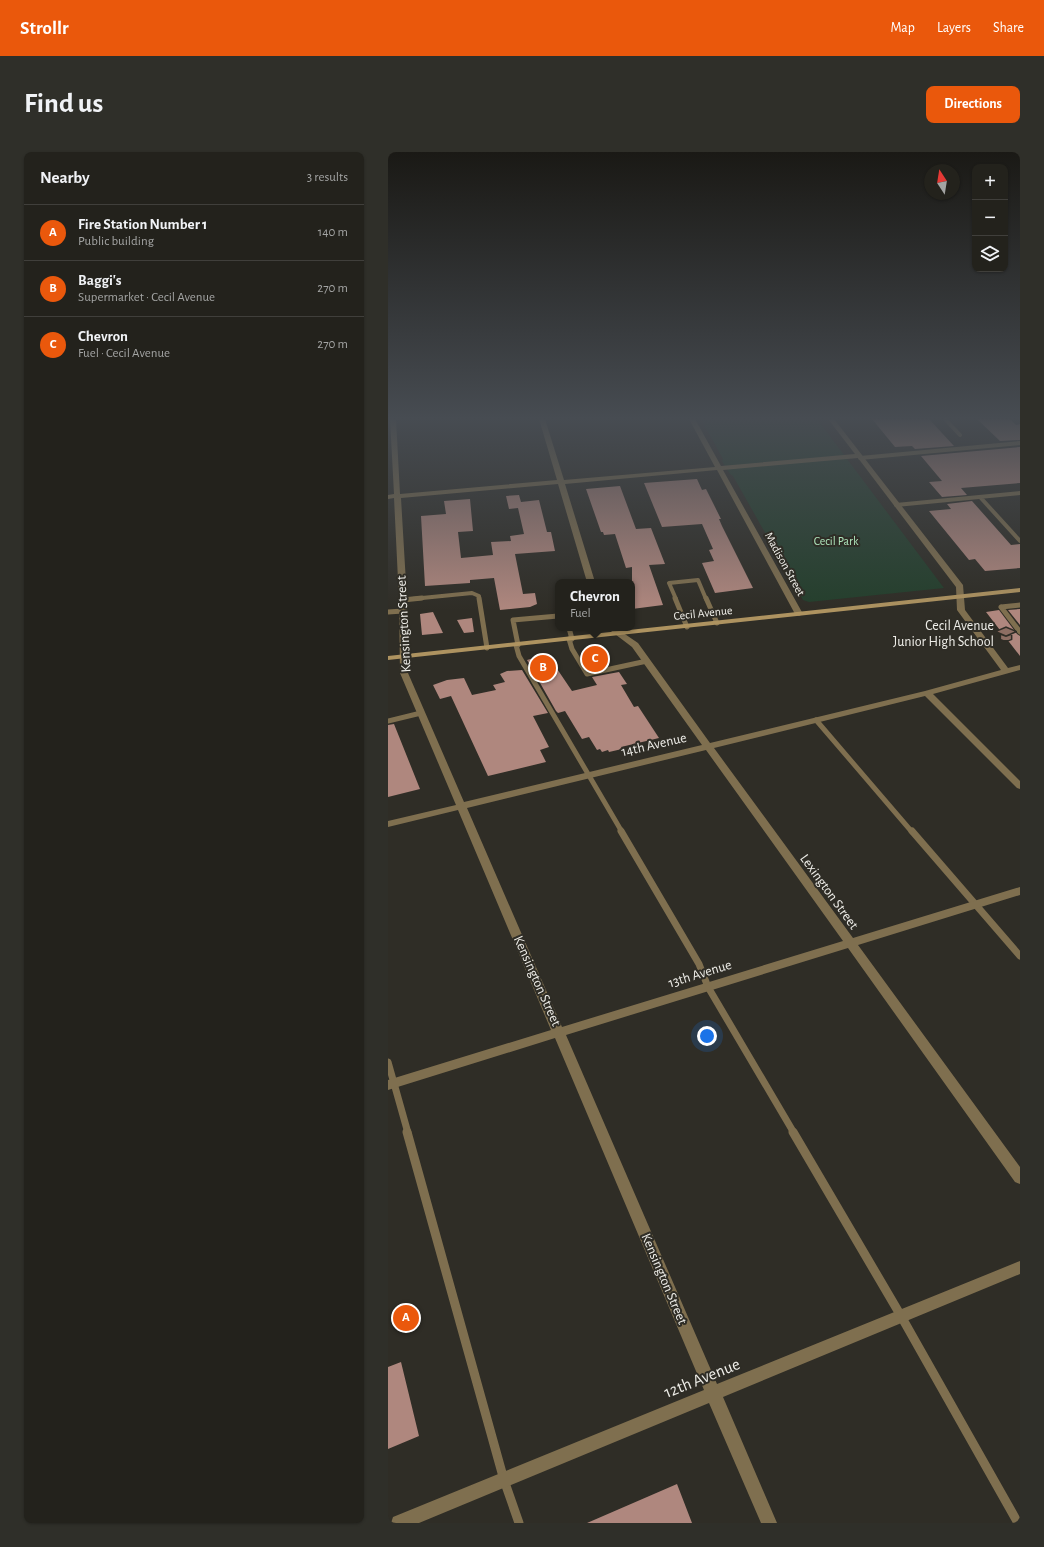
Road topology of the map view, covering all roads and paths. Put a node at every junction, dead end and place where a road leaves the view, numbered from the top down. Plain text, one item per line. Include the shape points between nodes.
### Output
1 (396, 483) edge
2 (550, 483) edge
3 (561, 483) edge
4 (727, 483) edge
5 (879, 483) edge
6 (1020, 494) edge
7 (397, 496) junction
8 (388, 497) edge
9 (980, 497) junction
10 (896, 505) junction
11 (1020, 541) edge
12 (590, 579) edge
13 (1020, 590) edge
14 (960, 597) junction
15 (403, 600) junction
16 (1020, 605) edge
17 (403, 611) junction
18 (388, 612) edge
19 (799, 614) junction
20 (555, 616) edge
21 (717, 623) junction
22 (687, 626) junction
23 (635, 630) edge
24 (570, 631) edge
25 (615, 631) edge
26 (1020, 632) edge
27 (571, 639) junction
28 (517, 645) junction
29 (487, 648) junction
30 (404, 657) junction
31 (388, 658) edge
32 (647, 661) junction
33 (1020, 667) edge
34 (1006, 671) junction
35 (927, 693) junction
36 (421, 713) junction
37 (816, 720) junction
38 (388, 721) edge
39 (708, 747) junction
40 (588, 775) junction
41 (1020, 786) edge
42 (460, 806) junction
43 (388, 824) edge
44 (1020, 891) edge
45 (975, 904) junction
46 (849, 943) junction
47 (1020, 956) edge
48 (708, 987) junction
49 (559, 1033) junction
50 (388, 1062) edge
51 (391, 1085) edge
52 (1020, 1178) edge
53 (1020, 1267) edge
54 (901, 1316) junction
55 (714, 1394) junction
56 (504, 1480) junction
57 (399, 1523) edge
58 (519, 1523) edge
59 (769, 1523) edge
60 (1018, 1523) edge

1 - 7 street, Kensington Street
2 - 7 street
3 - 12 street
4 - 19 street, Madison Street
5 - 10 street
6 - 9 lane
7 - 8 street
7 - 15 street, Kensington Street
9 - 10 lane
9 - 11 lane
10 - 14 street via 960,587
13 - 14 main road, Cecil Avenue
14 - 19 main road, Cecil Avenue
14 - 34 street via 961,610
15 - 17 street, Kensington Street
15 - 29 lane via 472,593 479,596
16 - 26 lane via 1001,607
17 - 18 lane
17 - 30 street, Kensington Street
19 - 21 main road, Cecil Avenue
20 - 28 lane via 513,620
21 - 22 main road, Cecil Avenue
21 - 22 lane via 698,580 669,583
22 - 23 main road, Cecil Avenue
24 - 27 lane
25 - 27 main road, Cecil Avenue
25 - 32 street, Lexington Street via 635,645
27 - 28 main road, Cecil Avenue
27 - 32 lane via 572,649 587,674
28 - 29 main road, Cecil Avenue
28 - 40 lane via 518,654
29 - 30 main road, Cecil Avenue
30 - 31 main road, Cecil Avenue
30 - 36 street, Kensington Street via 404,673
32 - 39 street, Lexington Street
33 - 34 street
34 - 35 street, 14th Avenue
35 - 37 street, 14th Avenue
35 - 41 street
36 - 38 lane
36 - 42 street, Kensington Street
37 - 39 street, 14th Avenue
37 - 45 lane
39 - 40 street, 14th Avenue
39 - 46 street, Lexington Street
40 - 42 street, 14th Avenue
40 - 48 lane via 699,964
42 - 43 street, 14th Avenue
42 - 49 street, Kensington Street
44 - 45 street, 13th Avenue
45 - 46 street, 13th Avenue
45 - 47 lane
46 - 48 street, 13th Avenue
46 - 52 street, Lexington Street
48 - 49 street, 13th Avenue
48 - 54 lane
49 - 51 street, 13th Avenue
49 - 55 street, Kensington Street
50 - 51 lane
51 - 56 lane
53 - 54 street, 12th Avenue
54 - 55 street, 12th Avenue
54 - 60 lane
55 - 56 street, 12th Avenue
55 - 59 street, Kensington Street
56 - 57 street, 12th Avenue
56 - 58 lane

